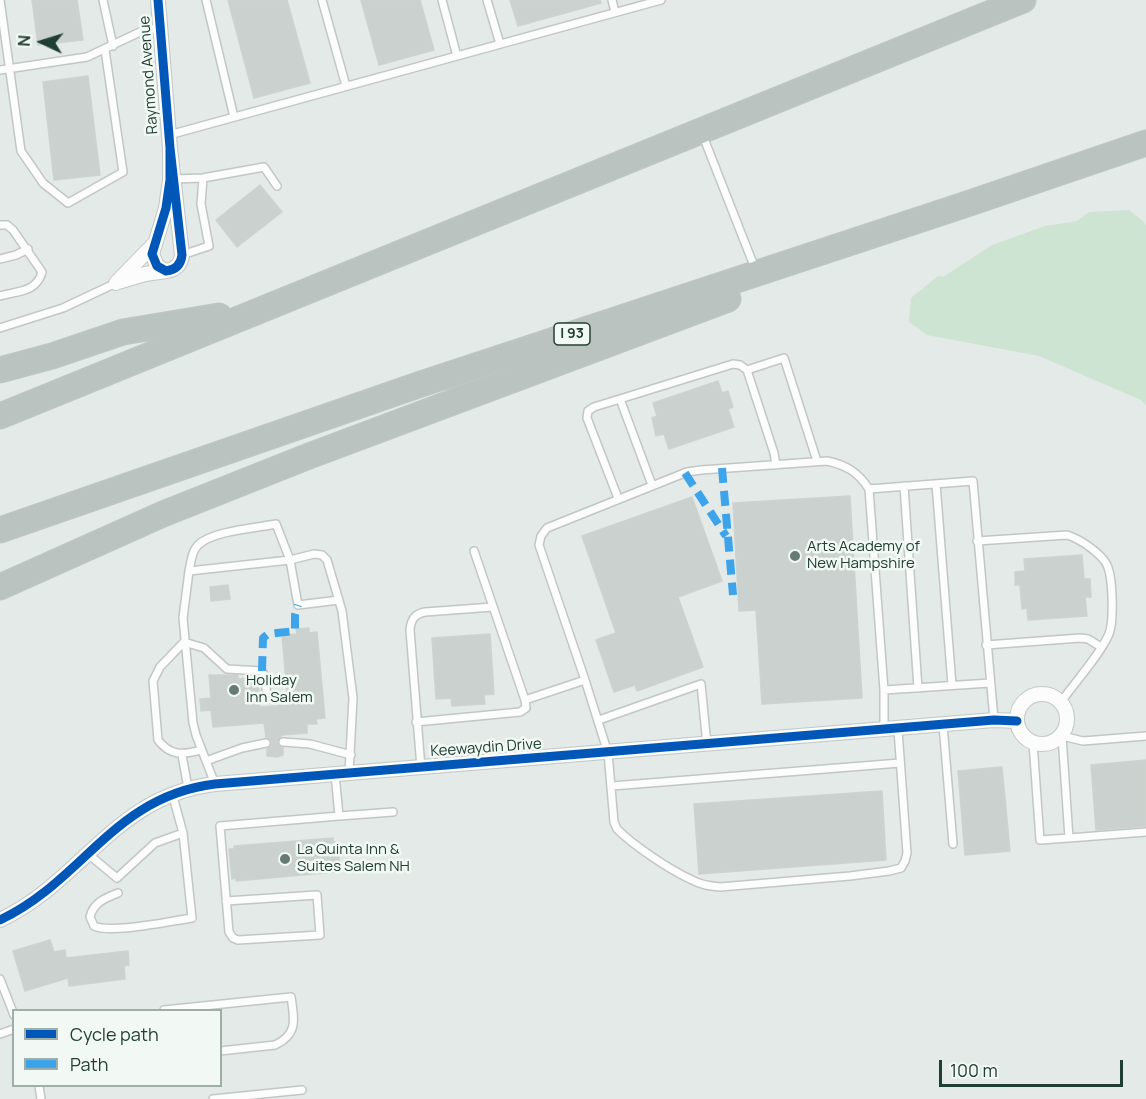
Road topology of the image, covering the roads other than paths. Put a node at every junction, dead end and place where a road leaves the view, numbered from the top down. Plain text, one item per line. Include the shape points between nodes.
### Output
1 (0, 0) edge
2 (103, 0) edge
3 (158, 0) edge
4 (206, 0) edge
5 (322, 0) edge
6 (442, 0) edge
7 (487, 0) edge
8 (612, 0) edge
9 (1023, 0) edge
10 (656, 1) edge
11 (615, 12) junction
12 (161, 27) junction
13 (500, 44) junction
14 (113, 46) junction
15 (105, 50) junction
16 (457, 56) junction
17 (10, 69) junction
18 (0, 70) edge
19 (346, 86) junction
20 (234, 117) junction
21 (702, 131) junction
22 (170, 141) junction
23 (1146, 142) edge
24 (203, 178) junction
25 (175, 179) junction
26 (277, 186) dead end
27 (964, 205) junction
28 (0, 225) edge
29 (156, 242) junction
30 (28, 249) junction
31 (182, 255) junction
32 (0, 259) edge
33 (166, 271) junction
34 (757, 273) junction
35 (116, 283) junction
36 (0, 296) edge
37 (264, 309) junction
38 (0, 328) edge
39 (0, 370) edge
40 (747, 370) junction
41 (620, 399) junction
42 (0, 416) edge
43 (817, 461) junction
44 (776, 465) junction
45 (936, 484) junction
46 (652, 485) junction
47 (904, 486) junction
48 (869, 489) junction
49 (618, 498) junction
50 (0, 530) edge
51 (977, 541) junction
52 (474, 551) dead end
53 (290, 560) junction
54 (189, 572) junction
55 (0, 587) edge
56 (339, 600) junction
57 (493, 607) junction
58 (184, 642) junction
59 (986, 645) junction
60 (1101, 647) junction
61 (585, 680) junction
62 (990, 682) junction
63 (952, 685) junction
64 (918, 688) junction
65 (884, 690) junction
66 (267, 694) dead end
67 (525, 700) junction
68 (1061, 702) junction
69 (599, 720) junction
70 (994, 720) junction
71 (1017, 721) junction
72 (416, 722) junction
73 (943, 725) junction
74 (891, 730) junction
75 (1062, 736) junction
76 (1146, 736) edge
77 (283, 742) dead end
78 (266, 743) dead end
79 (1033, 743) junction
80 (707, 745) junction
81 (201, 750) junction
82 (608, 753) junction
83 (182, 755) junction
84 (351, 755) junction
85 (206, 761) junction
86 (900, 763) junction
87 (421, 768) junction
88 (342, 773) junction
89 (215, 784) junction
90 (612, 786) junction
91 (188, 788) junction
92 (172, 793) junction
93 (393, 812) dead end
94 (339, 816) junction
95 (1146, 832) edge
96 (183, 833) junction
97 (1070, 838) junction
98 (953, 844) dead end
99 (88, 854) junction
100 (118, 893) dead end
101 (226, 901) junction
102 (0, 920) edge
103 (0, 979) edge
104 (182, 1009) edge
105 (12, 1010) edge
106 (222, 1051) edge
107 (302, 1090) dead end
108 (213, 1099) edge

1 - 17 lane
2 - 14 lane
3 - 12 street, Raymond Avenue
4 - 20 lane
5 - 19 lane
6 - 16 lane
7 - 13 lane
8 - 11 lane
9 - 21 highway
10 - 11 lane
11 - 13 lane
12 - 14 lane via 140,32
12 - 22 street, Raymond Avenue
13 - 16 lane
14 - 15 lane
15 - 17 lane via 87,57
15 - 17 lane via 123,172 68,203 43,183 21,152
16 - 19 lane
17 - 18 lane
19 - 20 lane
20 - 22 lane
21 - 34 lane
21 - 37 highway
22 - 25 street, Raymond Avenue
22 - 29 street, Raymond Avenue via 168,199
23 - 27 highway, I 93
24 - 25 lane
24 - 26 lane via 264,167
24 - 31 lane via 201,204 209,246
25 - 31 street, Raymond Avenue
27 - 34 highway, I 93
27 - 55 highway via 711,306 309,456 163,514
28 - 30 lane via 13,230
29 - 33 street, Raymond Avenue via 153,259
29 - 35 street
30 - 32 lane
30 - 36 lane via 42,272 39,281 35,286
31 - 33 street via 180,264
33 - 35 street
34 - 50 highway, I 93
35 - 38 lane via 63,308
37 - 39 highway via 123,332
37 - 42 highway
40 - 41 lane via 733,364
40 - 43 lane via 784,358
40 - 44 lane
41 - 46 lane
41 - 49 lane via 594,407 587,418
43 - 44 lane
43 - 48 lane via 838,463 858,473
44 - 46 lane via 687,472
45 - 47 lane
45 - 51 lane via 973,481
45 - 63 lane
46 - 49 lane
47 - 48 lane
47 - 64 lane
48 - 65 lane
49 - 61 lane via 547,528 539,545
51 - 59 lane
51 - 60 lane via 1067,535 1101,558 1110,576 1112,621
52 - 57 lane
53 - 54 lane
53 - 54 lane via 276,525 216,535 203,541 193,552
53 - 56 lane via 322,555
53 - 56 lane via 298,605
54 - 58 lane via 183,601
56 - 84 lane via 353,698
57 - 67 lane
57 - 72 lane via 425,612 414,617 410,630
58 - 66 lane via 204,648 227,669 262,671
58 - 81 lane via 193,723
58 - 83 lane via 160,667 153,681 158,740
59 - 60 lane via 1080,638
59 - 62 lane
60 - 68 lane
61 - 67 lane
61 - 69 lane
62 - 63 lane
62 - 70 lane
63 - 64 lane
64 - 65 lane
65 - 74 lane
67 - 72 lane via 526,708 520,712
68 - 71 street via 1048,694 1032,696 1021,706
68 - 75 street via 1068,715
69 - 80 lane via 701,684
69 - 82 lane
70 - 71 street, Keewaydin Drive
70 - 73 street, Keewaydin Drive
71 - 79 street via 1022,734
72 - 87 lane
73 - 74 street, Keewaydin Drive
73 - 98 lane
74 - 80 street, Keewaydin Drive
74 - 86 lane
75 - 76 lane via 1083,741
75 - 79 street via 1048,744
75 - 97 lane
77 - 84 lane via 310,744
78 - 85 lane
79 - 97 lane via 1040,840
80 - 82 street, Keewaydin Drive
81 - 83 lane
81 - 85 lane
82 - 87 street, Keewaydin Drive
82 - 90 lane
83 - 91 lane
84 - 88 lane
85 - 89 lane
86 - 90 lane
86 - 90 lane via 905,861 889,871 826,878 720,886 693,881 617,829
87 - 88 street, Keewaydin Drive
88 - 89 street, Keewaydin Drive
88 - 94 lane
89 - 91 street, Keewaydin Drive
91 - 92 street, Keewaydin Drive
92 - 96 lane
92 - 99 street, Keewaydin Drive via 131,816
93 - 94 lane
94 - 101 lane via 220,826
95 - 97 lane
96 - 99 lane via 155,843 117,878
96 - 100 lane via 192,918 120,928 94,926 90,917 97,903
99 - 102 street, Keewaydin Drive via 40,895
101 - 101 lane via 232,938 320,935 317,895
103 - 105 lane
104 - 106 lane via 291,997 293,1028 283,1041
107 - 108 lane

